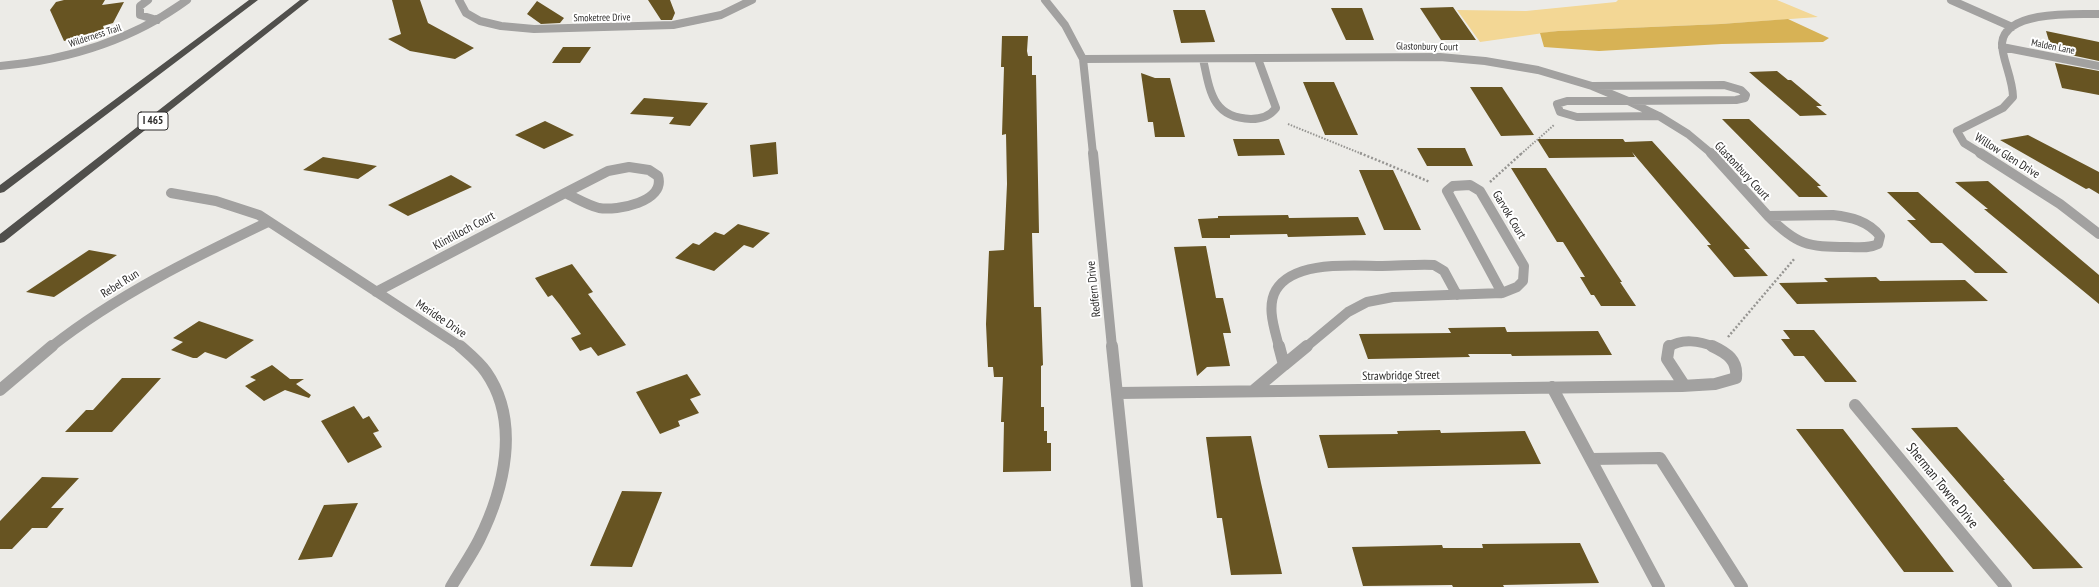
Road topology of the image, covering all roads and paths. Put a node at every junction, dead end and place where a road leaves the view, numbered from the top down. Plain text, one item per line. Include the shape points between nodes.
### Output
1 (148, 0) edge
2 (187, 0) edge
3 (254, 0) edge
4 (305, 0) edge
5 (459, 0) edge
6 (752, 0) edge
7 (1045, 0) edge
8 (1951, 0) edge
9 (2099, 14) edge
10 (157, 20) junction
11 (2012, 27) junction
12 (2002, 47) junction
13 (1083, 58) junction
14 (1202, 59) junction
15 (1258, 59) junction
16 (0, 66) edge
17 (2099, 66) edge
18 (1592, 86) junction
19 (1628, 101) junction
20 (1659, 116) junction
21 (1556, 123) dead end
22 (1288, 124) dead end
23 (1430, 182) dead end
24 (1490, 182) dead end
25 (0, 190) edge
26 (171, 193) dead end
27 (565, 193) junction
28 (1768, 216) junction
29 (268, 222) junction
30 (2099, 234) edge
31 (0, 240) edge
32 (1795, 258) dead end
33 (376, 292) junction
34 (1502, 293) junction
35 (1456, 295) junction
36 (1726, 338) dead end
37 (1284, 365) junction
38 (1684, 385) junction
39 (1552, 387) junction
40 (0, 390) edge
41 (1253, 391) junction
42 (1118, 393) junction
43 (1855, 405) dead end
44 (1591, 459) junction
45 (451, 587) edge
46 (1137, 587) edge
47 (1659, 587) edge
48 (1742, 587) edge
49 (2006, 587) edge

1 - 10 street via 140,6 140,15
2 - 10 street, Wilderness Trail
3 - 25 highway
4 - 31 highway, I 465
5 - 6 street, Smoketree Drive via 462,10 476,20 501,26 527,28 667,26 715,17
7 - 13 street, Redfern Drive via 1065,25
8 - 11 street
9 - 11 street via 2045,17
10 - 16 street, Wilderness Trail via 120,39 85,51 46,60
11 - 12 street via 2003,38
12 - 17 street, Malden Lane
12 - 30 street, Willow Glen Drive via 2013,86 2013,97 2002,108 1957,131 1964,144 2060,204
13 - 14 street, Glastonbury Court
13 - 42 street, Redfern Drive
14 - 15 street, Glastonbury Court
14 - 15 street via 1215,106 1226,114 1250,119 1268,115 1276,108
15 - 18 street, Glastonbury Court via 1460,58 1538,70
18 - 19 street, Glastonbury Court
18 - 19 street, Glastonbury Court via 1724,85 1741,90 1746,95 1736,100
19 - 20 street, Glastonbury Court
19 - 20 street, Glastonbury Court via 1566,101 1557,104 1557,108 1560,112 1577,117
20 - 28 street, Glastonbury Court via 1688,134 1711,153
21 - 24 path
22 - 23 path
26 - 29 street, Meridee Drive via 229,203 248,210
27 - 27 street, Klintilloch Court via 608,171 625,168 641,168 654,173 658,176 660,185 648,198 618,208 593,206
27 - 33 street, Klintilloch Court
28 - 28 street, Glastonbury Court via 1789,238 1812,246 1867,247 1876,245 1880,236 1874,229 1856,219 1844,216
29 - 33 street, Meridee Drive
29 - 40 street, Rebel Run via 199,254 133,291 60,340
32 - 36 path
33 - 45 street, Meridee Drive via 457,343 467,352 489,378 503,408 507,429 507,452 494,504 478,542
34 - 34 street, Garvok Court via 1447,191 1453,186 1467,185 1480,191 1524,266 1524,282 1515,289
34 - 35 street, Garvok Court
35 - 37 street, Garvok Court via 1387,297 1358,305
35 - 37 street via 1444,271 1434,265 1331,267 1312,269 1294,275 1278,288 1271,306
37 - 41 street, Garvok Court
38 - 38 street, Strawbridge Street via 1726,384 1736,378 1737,365 1728,355 1713,346 1689,341 1676,343 1669,346 1667,359
38 - 39 street, Strawbridge Street
39 - 41 street, Strawbridge Street
39 - 44 street
41 - 42 street, Strawbridge Street
42 - 46 street, Redfern Drive
43 - 49 street, Sherman Towne Drive
44 - 47 street
44 - 48 street via 1660,458

